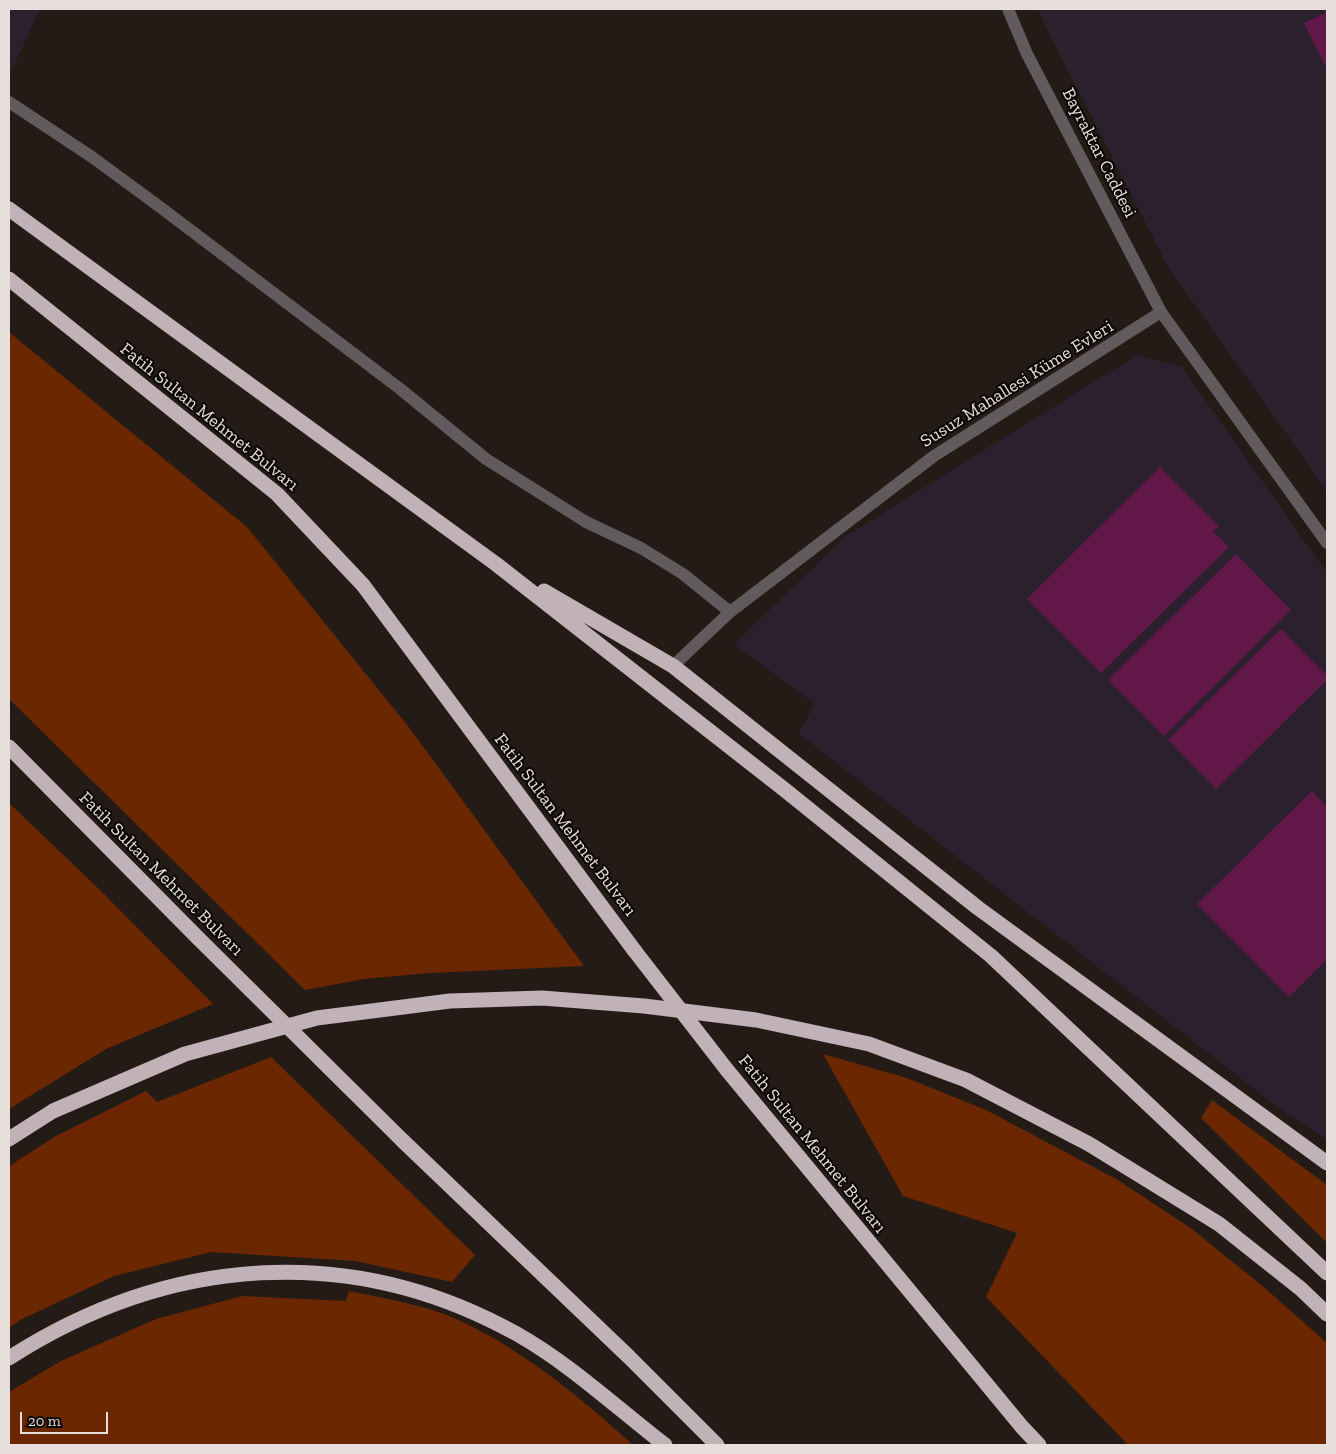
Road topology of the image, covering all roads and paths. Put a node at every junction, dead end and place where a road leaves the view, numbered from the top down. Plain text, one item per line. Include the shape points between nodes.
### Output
1 (1008, 9) edge
2 (9, 102) edge
3 (9, 209) edge
4 (9, 279) edge
5 (1161, 312) junction
6 (1327, 543) edge
7 (496, 564) junction
8 (730, 612) junction
9 (673, 666) junction
10 (9, 747) edge
11 (9, 1139) edge
12 (1327, 1163) edge
13 (1327, 1273) edge
14 (1327, 1314) edge
15 (9, 1358) edge
16 (665, 1445) edge
17 (717, 1445) edge
18 (1039, 1445) edge

1 - 5 street, Bayraktar Caddesi via 1027,54
2 - 8 street via 92,156 399,388 486,459 586,522 641,548 683,574
3 - 7 highway
4 - 18 highway, Fatih Sultan Mehmet Bulvarı, bridge via 277,494 364,585 726,1070
5 - 6 street
5 - 8 street, Susuz Mahallesi Küme Evleri via 934,456
7 - 9 highway
7 - 13 highway via 991,956
8 - 9 street, Susuz Mahallesi Küme Evleri
9 - 12 highway via 978,908
10 - 17 highway, Fatih Sultan Mehmet Bulvarı, bridge via 403,1141 629,1356
11 - 14 highway via 53,1110 185,1054 317,1018 450,1001 542,998 756,1020 869,1044 966,1080 1089,1144 1218,1224 1301,1289
15 - 16 highway via 47,1333 109,1307 176,1286 237,1273 291,1271 355,1276 410,1289 467,1309 518,1335 562,1364

